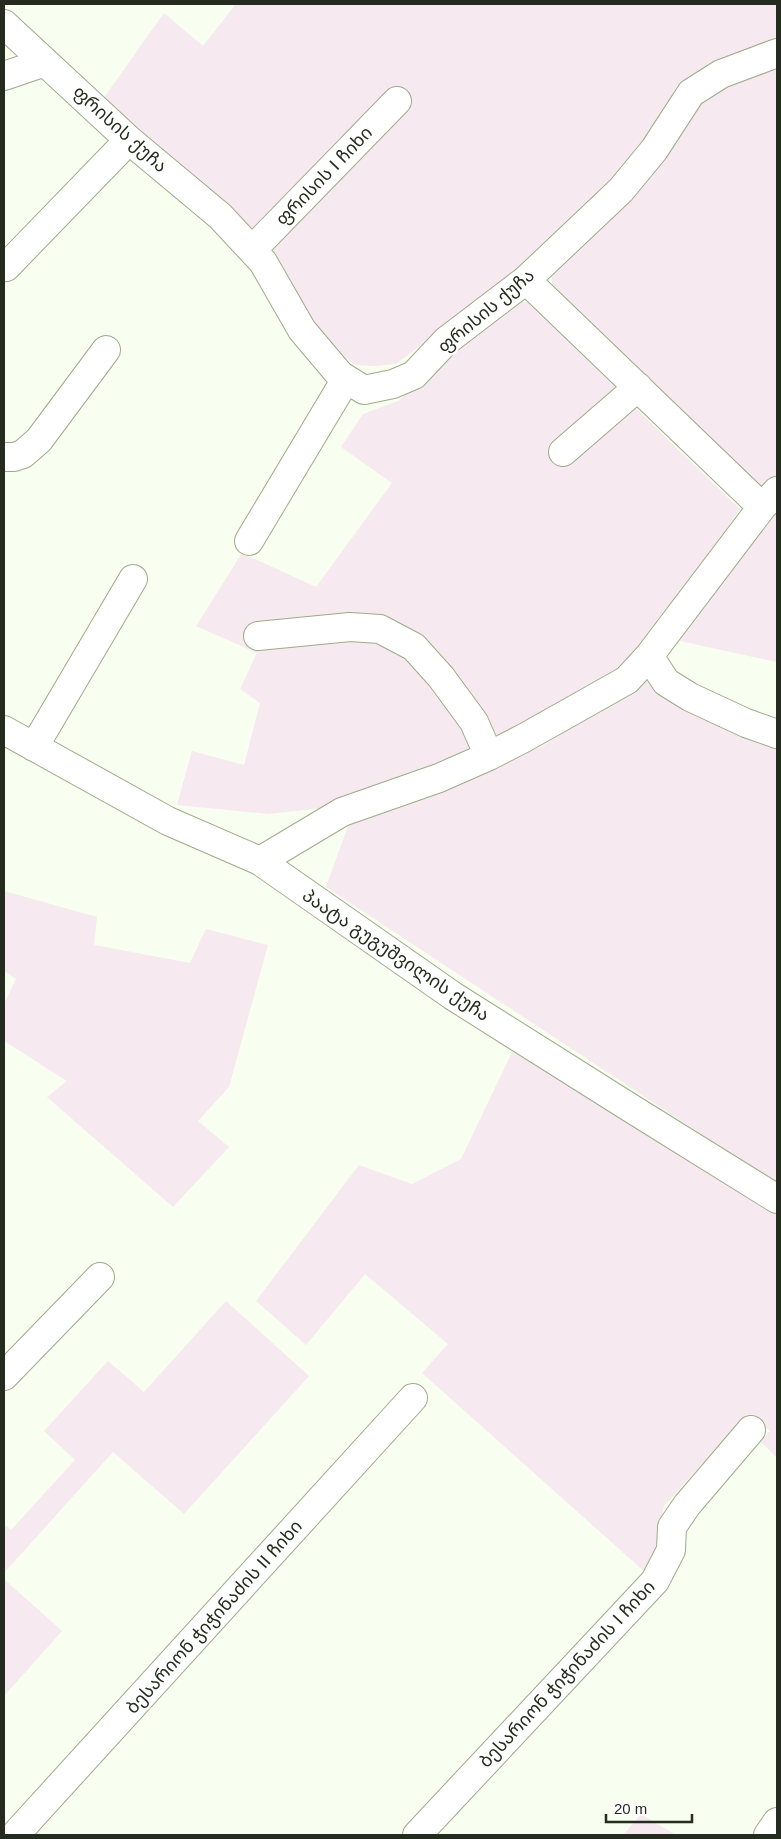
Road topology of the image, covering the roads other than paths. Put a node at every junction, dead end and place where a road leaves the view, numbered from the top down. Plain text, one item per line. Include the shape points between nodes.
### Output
1 (4, 24) edge
2 (777, 53) edge
3 (45, 62) junction
4 (4, 76) edge
5 (397, 101) dead end
6 (129, 140) junction
7 (252, 250) junction
8 (6, 267) dead end
9 (526, 280) junction
10 (106, 350) dead end
11 (346, 379) junction
12 (638, 387) junction
13 (563, 452) dead end
14 (4, 457) edge
15 (769, 499) edge
16 (249, 541) dead end
17 (133, 579) dead end
18 (258, 636) dead end
19 (649, 656) junction
20 (4, 730) edge
21 (777, 734) edge
22 (34, 747) junction
23 (489, 756) junction
24 (260, 861) junction
25 (777, 1199) edge
26 (100, 1277) dead end
27 (4, 1376) edge
28 (413, 1398) dead end
29 (750, 1430) dead end
30 (777, 1822) edge
31 (15, 1835) edge
32 (417, 1835) edge
33 (768, 1835) edge

1 - 3 street, ფრისის ქუჩა
2 - 9 street, ფრისის ქუჩა via 721,74 690,93 654,150 621,190
3 - 4 street
3 - 6 street, ფრისის ქუჩა
5 - 7 street, ფრისის I ჩიხი
6 - 7 street, ფრისის ქუჩა via 220,216
6 - 8 street
7 - 11 street, ფრისის ქუჩა via 302,330
9 - 11 street, ფრისის ქუჩა via 446,341 414,375 394,384 364,390
9 - 12 street
10 - 14 street via 39,440 23,454
11 - 16 street
12 - 13 street
12 - 15 street
15 - 19 street
17 - 22 street
18 - 23 street via 350,627 380,629 414,647 440,677 474,722
19 - 21 street via 666,682 690,697
19 - 23 street via 627,680
20 - 22 street, პაატა გუგუშვილის ქუჩა
22 - 24 street, პაატა გუგუშვილის ქუჩა via 168,821
23 - 24 street via 439,778 342,812
24 - 25 street, პაატა გუგუშვილის ქუჩა via 453,996
26 - 27 street
28 - 31 street, ბესარიონ ჭიჭინაძის II ჩიხი
29 - 32 street, ბესარიონ ჭიჭინაძის I ჩიხი via 686,1505 672,1527 671,1550 655,1581
30 - 33 street

